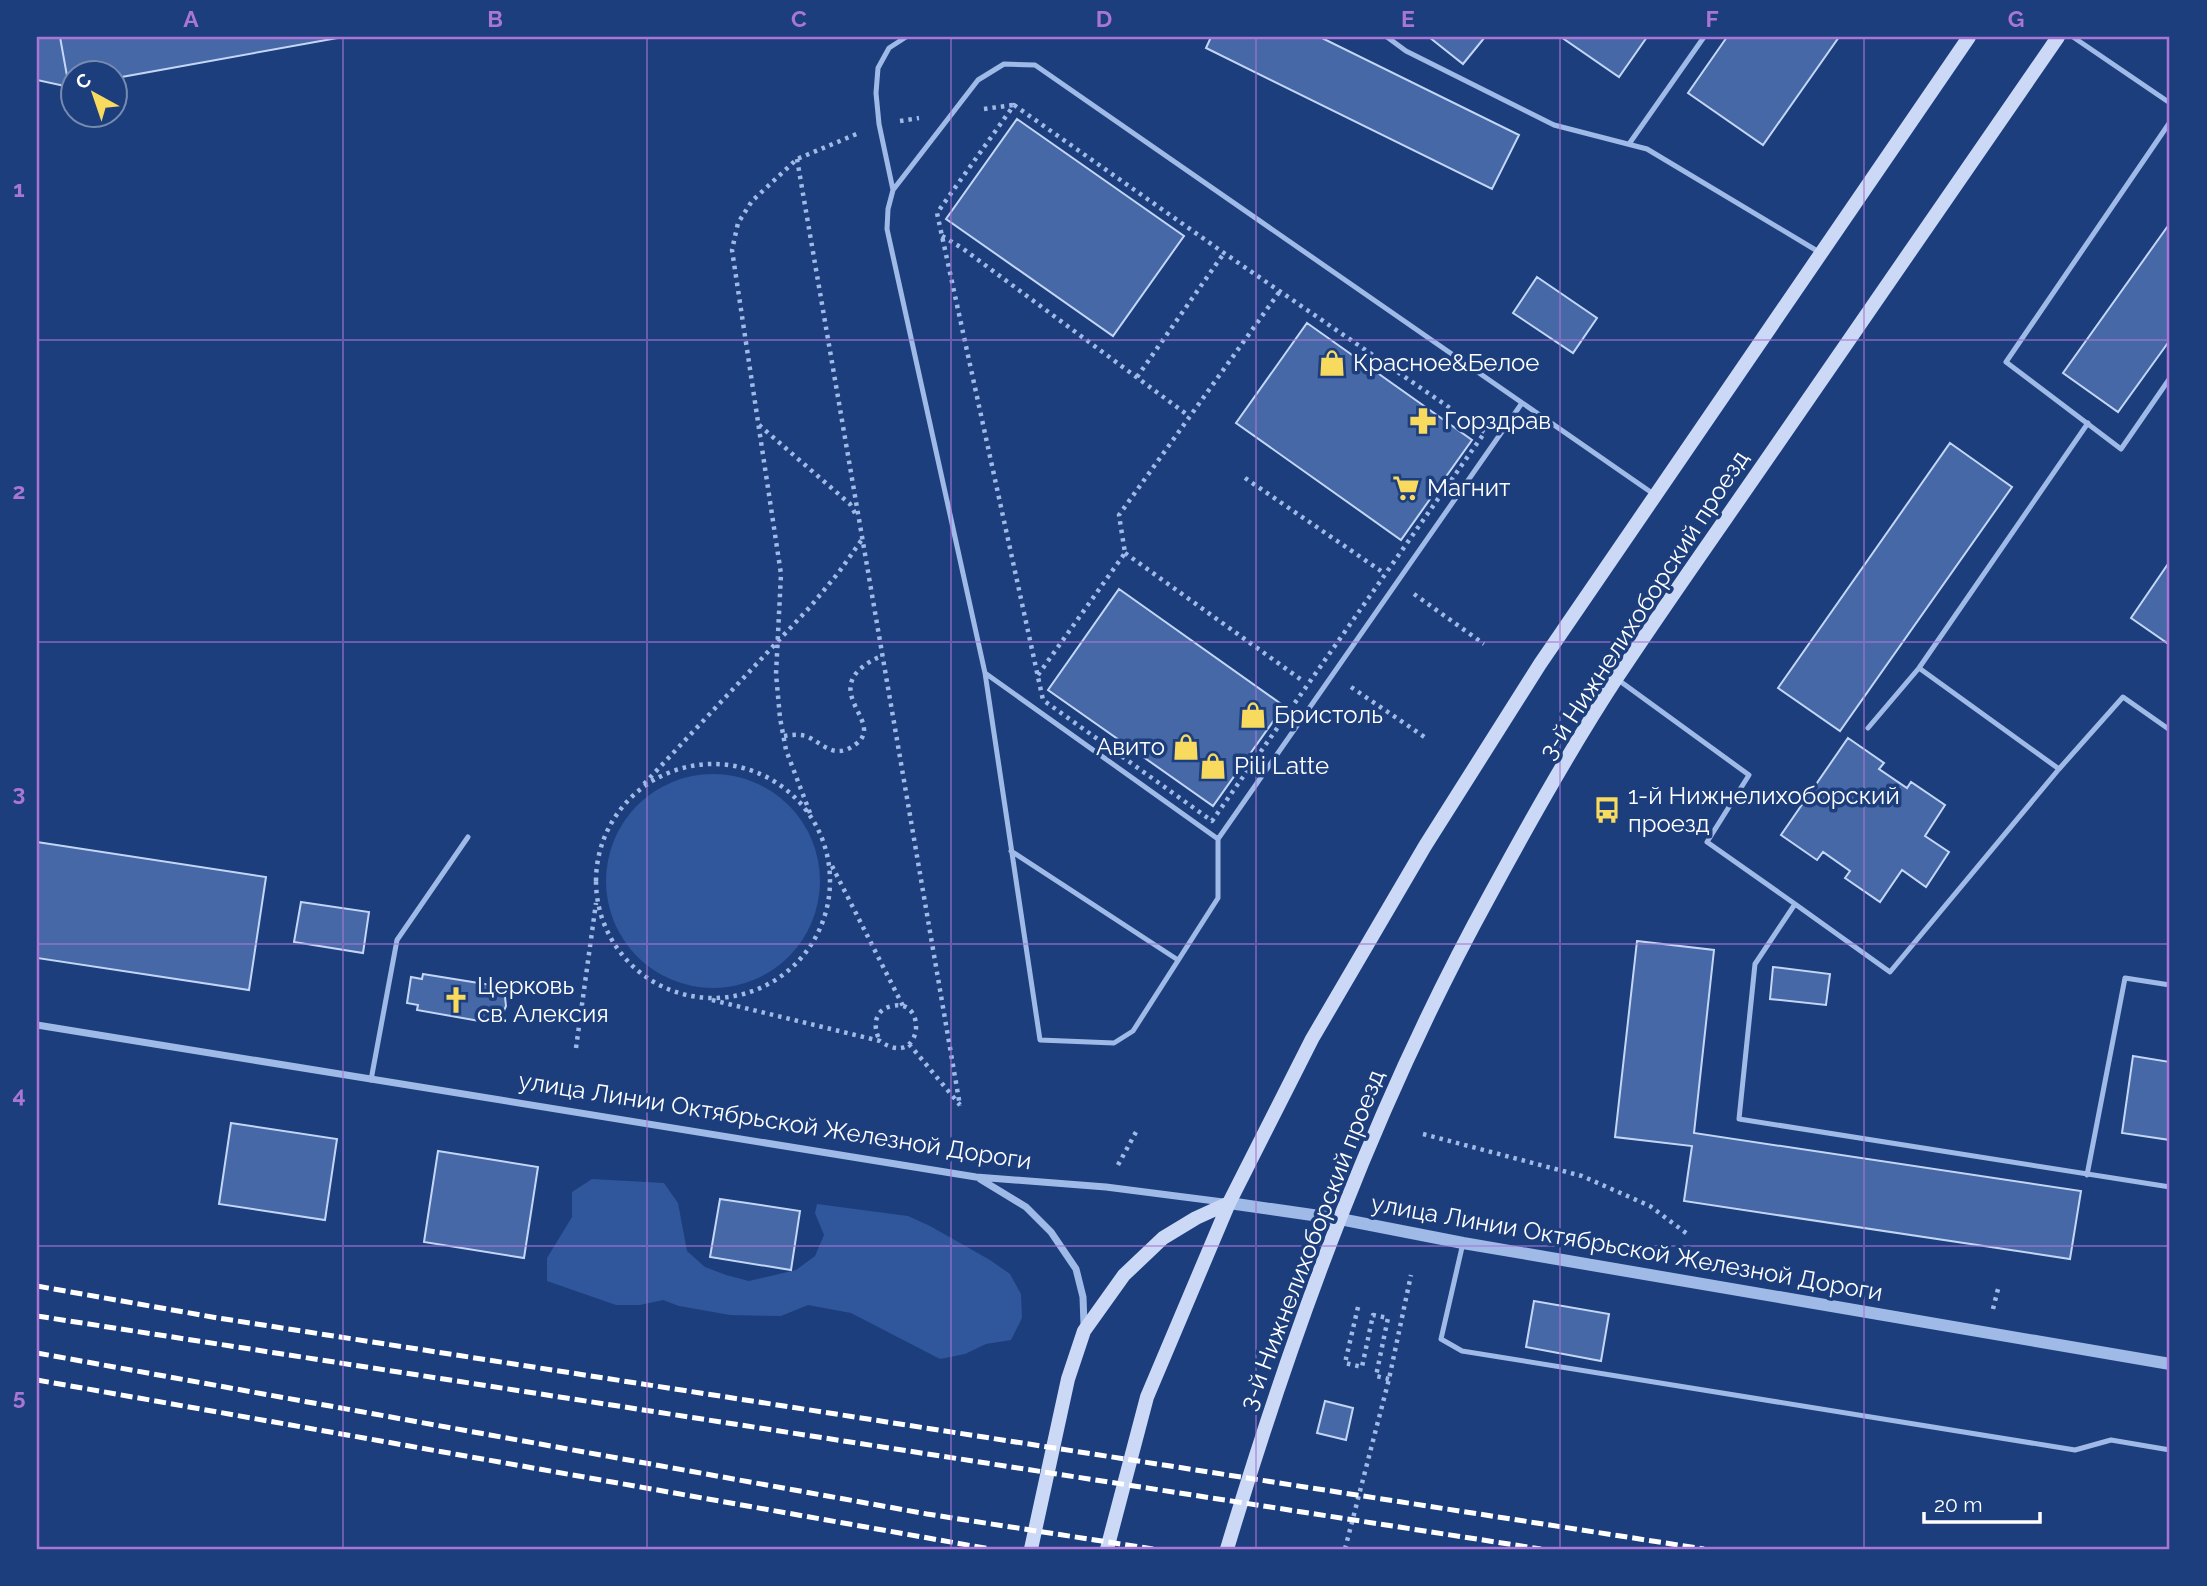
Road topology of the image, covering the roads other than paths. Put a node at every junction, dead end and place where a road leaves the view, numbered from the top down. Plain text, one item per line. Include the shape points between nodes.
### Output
1 (906, 37) edge
2 (1387, 37) edge
3 (1704, 37) edge
4 (1969, 37) edge
5 (2058, 37) edge
6 (2073, 37) edge
7 (2170, 103) edge
8 (2170, 122) edge
9 (1629, 144) junction
10 (893, 190) junction
11 (1822, 254) junction
12 (2170, 378) edge
13 (1522, 403) junction
14 (2088, 424) junction
15 (1656, 496) junction
16 (1919, 668) junction
17 (985, 673) junction
18 (1616, 678) junction
19 (1868, 728) dead end
20 (2170, 730) edge
21 (2059, 769) junction
22 (468, 837) dead end
23 (1218, 839) junction
24 (1011, 850) junction
25 (1795, 904) junction
26 (1178, 960) junction
27 (2170, 985) edge
28 (37, 1025) edge
29 (371, 1080) junction
30 (2087, 1175) junction
31 (976, 1177) junction
32 (2170, 1186) edge
33 (1229, 1203) junction
34 (1340, 1219) junction
35 (1464, 1243) junction
36 (1084, 1331) junction
37 (2170, 1364) edge
38 (2170, 1450) edge
39 (1031, 1549) edge
40 (1107, 1549) edge
41 (1227, 1549) edge

1 - 10 lane via 889,48 878,68 878,124
2 - 9 lane via 1406,51 1554,125
3 - 9 lane
4 - 11 main road, 3-й Нижнелихоборский проезд
5 - 18 main road, 3-й Нижнелихоборский проезд
6 - 7 lane
8 - 14 lane via 2006,362
9 - 11 lane via 1647,149
10 - 13 lane via 978,80 1004,64 1035,65
10 - 17 lane via 887,229
11 - 15 main road, 3-й Нижнелихоборский проезд
12 - 14 lane via 2121,449
13 - 15 lane
13 - 23 lane
14 - 16 lane
15 - 33 main road, 3-й Нижнелихоборский проезд via 1540,664 1425,846 1311,1039
16 - 19 lane
16 - 21 lane
17 - 23 lane
17 - 24 lane
18 - 25 lane via 1749,775 1707,842
18 - 34 main road, 3-й Нижнелихоборский проезд via 1489,895 1440,991
20 - 21 lane via 2123,697
21 - 25 lane via 1890,972
22 - 29 lane via 397,940
23 - 26 lane via 1218,898
24 - 26 lane
24 - 26 lane via 1040,1040 1114,1043 1133,1031
25 - 30 lane via 1755,964 1739,1119
27 - 30 lane via 2125,978
28 - 29 street, улица Линии Октябрьской Железной Дороги
29 - 31 street, улица Линии Октябрьской Железной Дороги
30 - 32 lane
31 - 33 street, улица Линии Октябрьской Железной Дороги
31 - 36 street via 1026,1207 1064,1250 1076,1269 1083,1297
33 - 34 street, улица Линии Октябрьской Железной Дороги
33 - 36 main road via 1163,1238 1124,1275
33 - 40 main road, 3-й Нижнелихоборский проезд via 1146,1398
34 - 35 street, улица Линии Октябрьской Железной Дороги
34 - 41 main road, 3-й Нижнелихоборский проезд via 1262,1434
35 - 37 street, улица Линии Октябрьской Железной Дороги
35 - 38 lane via 1441,1339 1462,1351 2075,1450 2111,1440
36 - 39 main road via 1068,1379

